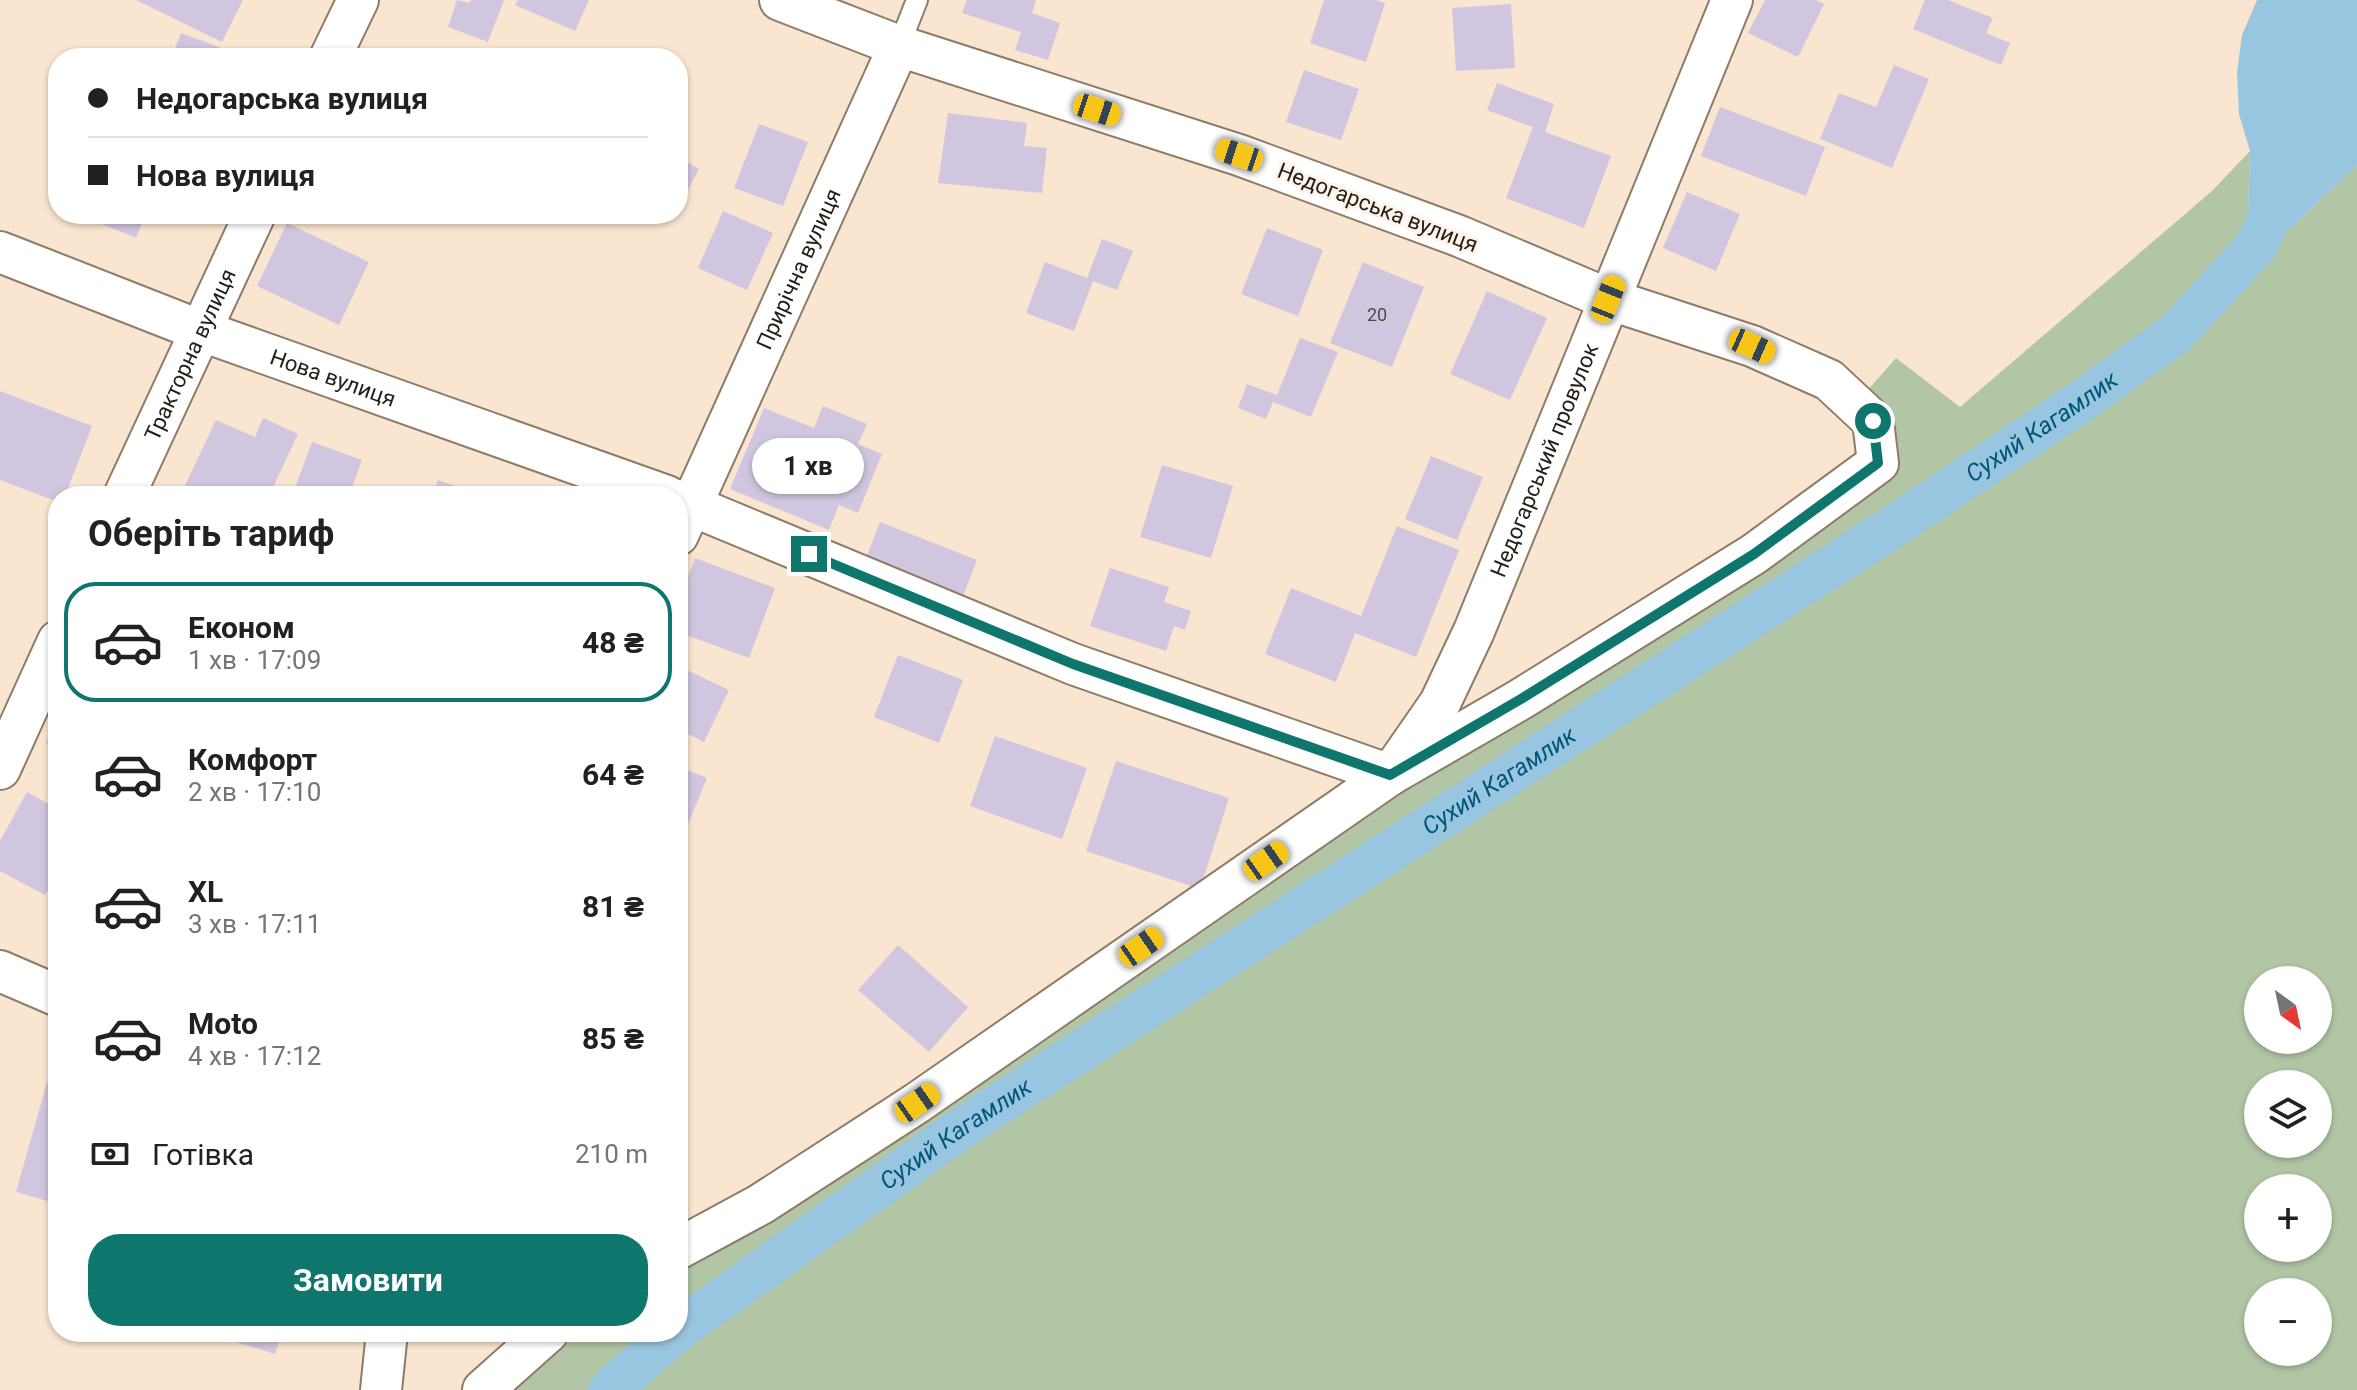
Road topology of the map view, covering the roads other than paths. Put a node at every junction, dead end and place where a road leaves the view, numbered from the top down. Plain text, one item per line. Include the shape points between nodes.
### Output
1 (358, 0) edge
2 (780, 0) edge
3 (917, 0) edge
4 (1732, 0) edge
5 (899, 46) junction
6 (335, 48) edge
7 (250, 224) edge
8 (0, 252) edge
9 (1608, 299) junction
10 (199, 330) junction
11 (129, 486) edge
12 (617, 486) edge
13 (688, 490) edge
14 (688, 513) edge
15 (48, 663) edge
16 (0, 769) edge
17 (1390, 775) junction
18 (0, 971) edge
19 (48, 992) edge
20 (688, 1244) edge
21 (386, 1342) edge
22 (537, 1342) edge
23 (381, 1390) edge
24 (483, 1390) edge

1 - 6 street
2 - 5 street, Недогарська вулиця
3 - 5 lane, Прирічна вулиця
4 - 9 street, Недогарський провулок
5 - 9 street, Недогарська вулиця via 1239,155 1459,236
5 - 13 street, Прирічна вулиця
7 - 10 street, Тракторна вулиця
8 - 10 street, Нова вулиця
9 - 17 street, Недогарський провулок via 1467,645 1440,703
9 - 17 street, Недогарська вулиця via 1752,346 1829,380 1873,421 1878,463 1754,554
10 - 11 street, Тракторна вулиця
10 - 12 street, Нова вулиця
14 - 17 street, Нова вулиця via 1073,664
15 - 16 street
17 - 20 street via 917,1103 761,1204
18 - 19 street
21 - 23 street
22 - 24 street

